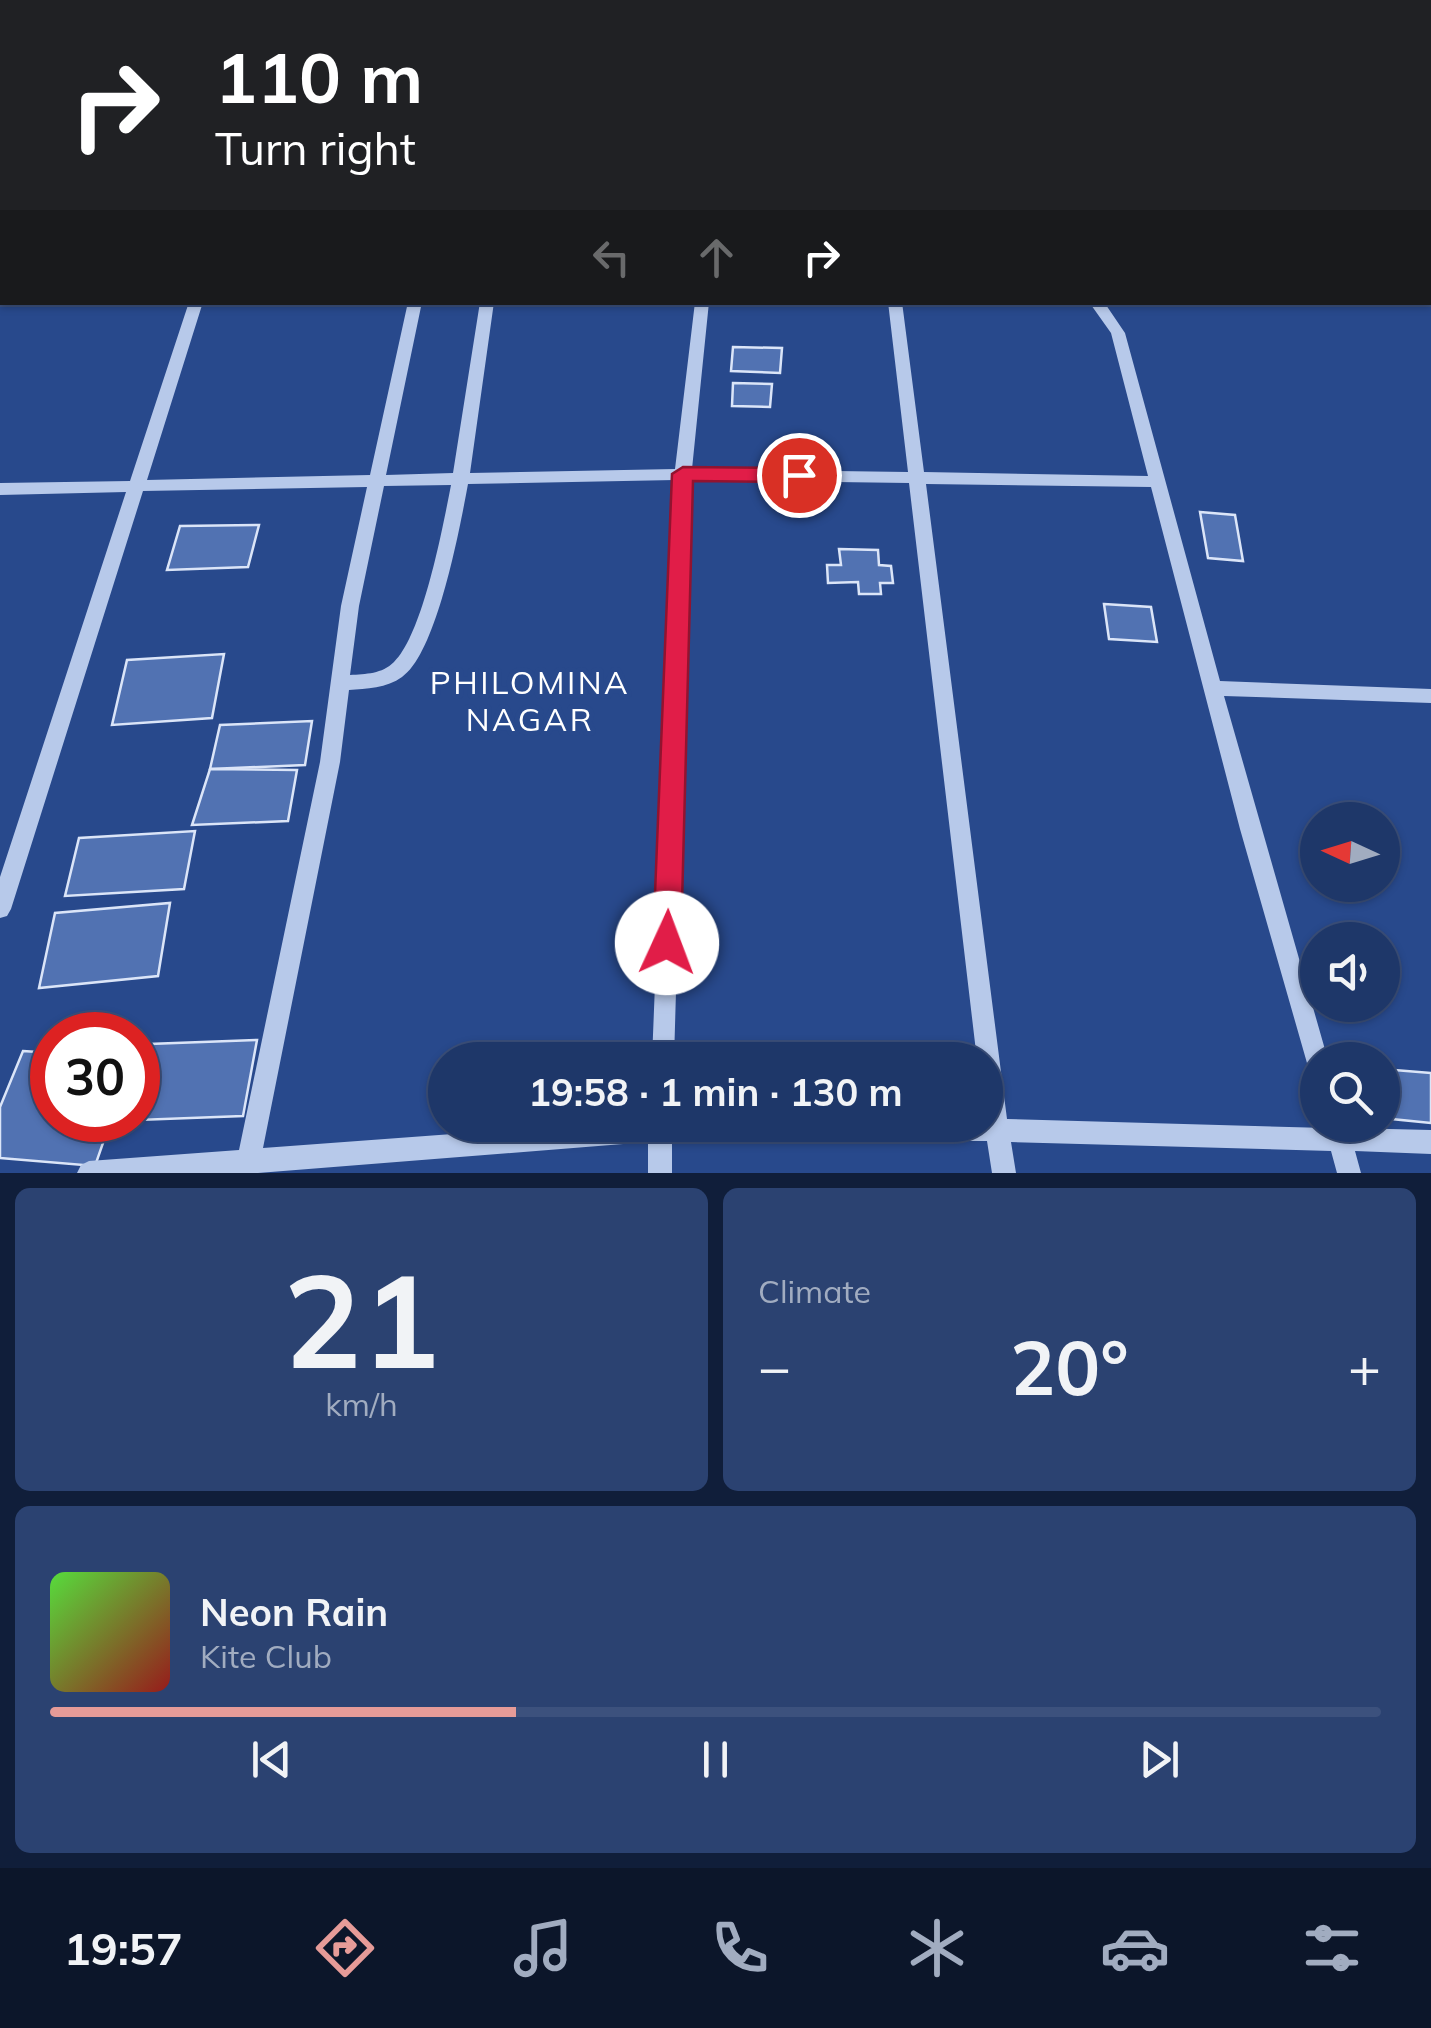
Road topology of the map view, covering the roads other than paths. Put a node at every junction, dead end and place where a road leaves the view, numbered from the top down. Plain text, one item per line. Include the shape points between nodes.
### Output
1 (195, 305) edge
2 (413, 305) edge
3 (487, 305) edge
4 (702, 305) edge
5 (895, 305) edge
6 (1098, 305) edge
7 (683, 474) junction
8 (915, 476) junction
9 (460, 477) junction
10 (378, 478) junction
11 (1159, 482) junction
12 (138, 486) junction
13 (0, 489) edge
14 (342, 683) junction
15 (1213, 688) junction
16 (1431, 696) edge
17 (0, 909) edge
18 (664, 1042) edge
19 (986, 1042) edge
20 (1312, 1042) edge
21 (1003, 1130) edge
22 (1300, 1131) edge
23 (1400, 1138) edge
24 (509, 1142) edge
25 (660, 1142) edge
26 (999, 1142) edge
27 (1340, 1142) edge
28 (1431, 1142) edge
29 (249, 1166) edge
30 (89, 1173) edge
31 (660, 1173) edge
32 (1004, 1173) edge
33 (1349, 1173) edge

1 - 12 street
2 - 10 street
3 - 9 street
4 - 7 street
5 - 8 street
6 - 11 street via 1118,333
7 - 8 street
7 - 9 street
7 - 18 street
8 - 11 street
8 - 19 street
9 - 10 street
9 - 14 street via 423,633 404,666 385,679
10 - 12 street
10 - 14 street via 350,606
11 - 15 street
12 - 13 street
12 - 17 street
14 - 29 street
15 - 16 street
15 - 20 street
21 - 22 street
23 - 28 street
24 - 29 street
25 - 31 street
26 - 32 street
27 - 33 street
29 - 30 street

